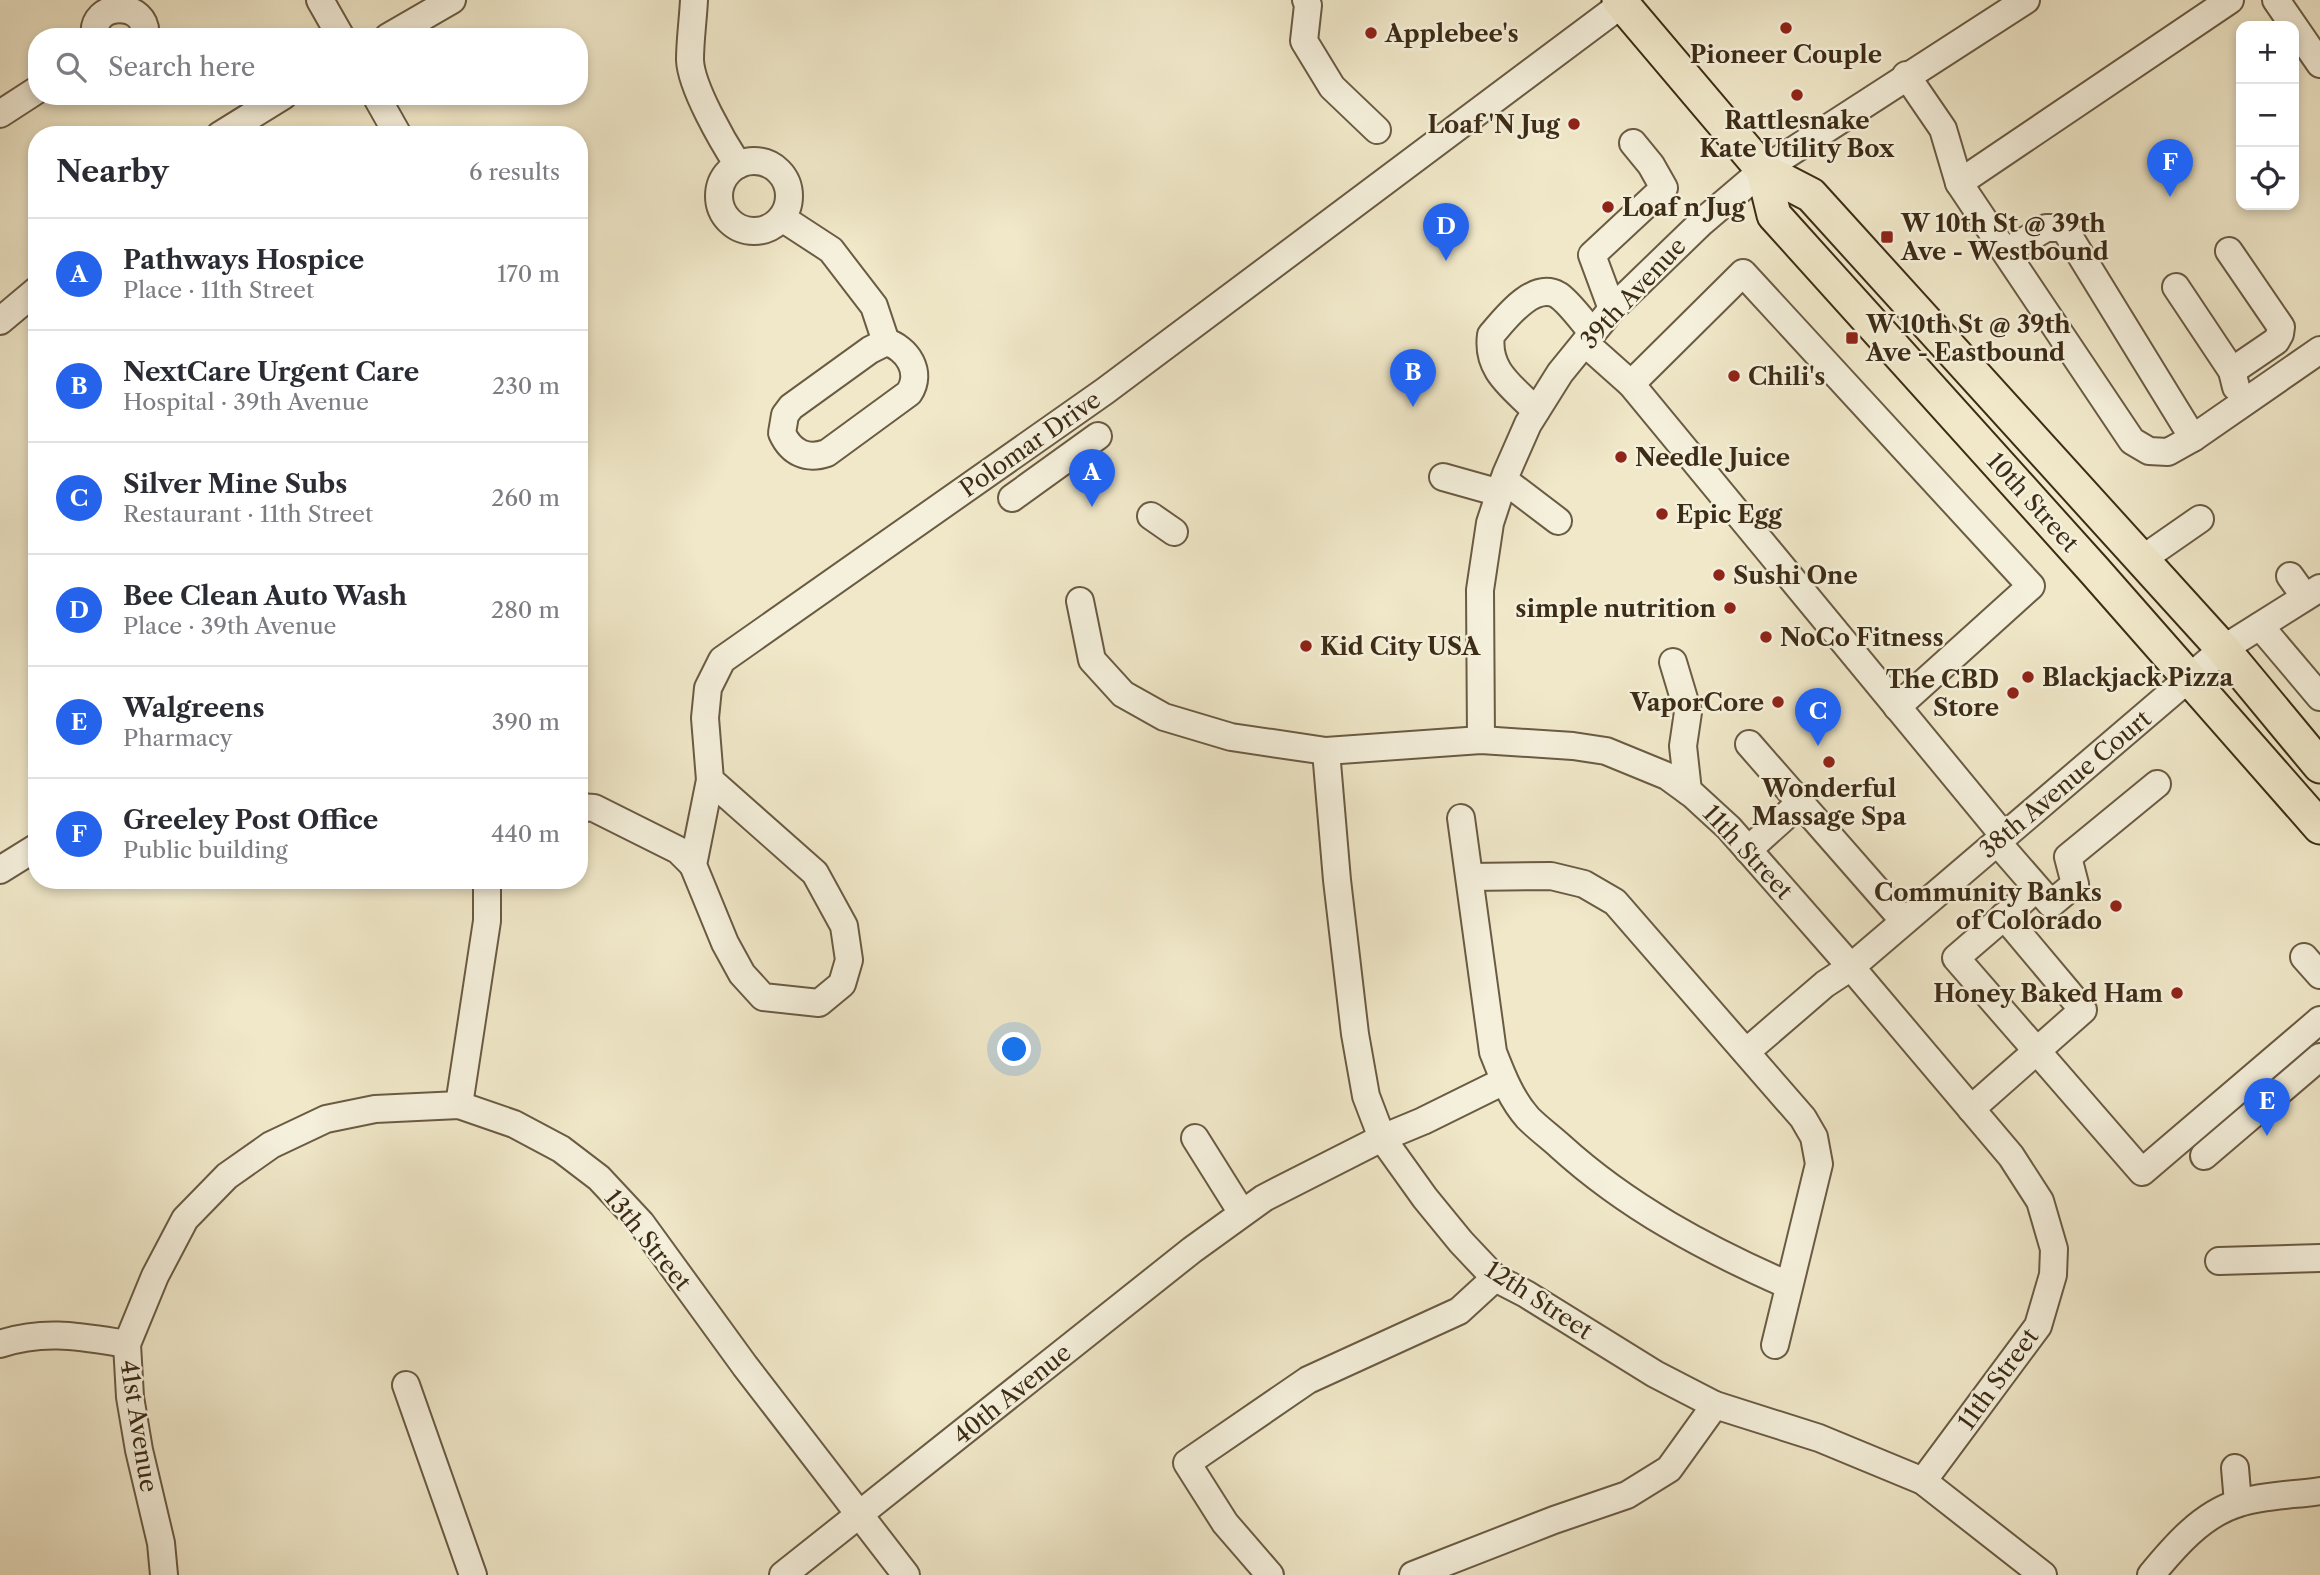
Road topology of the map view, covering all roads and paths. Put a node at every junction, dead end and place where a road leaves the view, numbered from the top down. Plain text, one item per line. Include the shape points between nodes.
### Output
1 (320, 0) edge
2 (452, 0) edge
3 (694, 0) edge
4 (1306, 0) edge
5 (2026, 0) edge
6 (2230, 0) edge
7 (2276, 0) edge
8 (1620, 2) edge
9 (95, 28) edge
10 (144, 28) edge
11 (336, 28) edge
12 (404, 28) edge
13 (2320, 64) edge
14 (1906, 75) junction
15 (28, 96) edge
16 (268, 105) edge
17 (381, 105) edge
18 (0, 114) edge
19 (235, 126) edge
20 (393, 126) edge
21 (1377, 130) dead end
22 (1633, 143) dead end
23 (738, 165) junction
24 (1763, 170) junction
25 (1959, 183) junction
26 (782, 218) junction
27 (2229, 251) dead end
28 (2006, 252) junction
29 (2176, 288) dead end
30 (28, 301) edge
31 (1612, 309) junction
32 (0, 321) edge
33 (1589, 338) junction
34 (886, 342) junction
35 (2320, 350) edge
36 (2232, 370) junction
37 (1631, 384) junction
38 (2241, 406) junction
39 (1536, 411) junction
40 (1098, 436) dead end
41 (2193, 438) junction
42 (1443, 477) dead end
43 (1502, 486) junction
44 (1012, 498) dead end
45 (1151, 516) dead end
46 (2200, 519) dead end
47 (1558, 521) dead end
48 (1174, 532) dead end
49 (2141, 560) junction
50 (2290, 576) dead end
51 (2312, 593) edge
52 (1080, 601) dead end
53 (2260, 626) junction
54 (2222, 649) junction
55 (1673, 662) dead end
56 (2189, 678) junction
57 (2320, 697) edge
58 (1897, 707) junction
59 (1481, 740) junction
60 (1749, 744) dead end
61 (1326, 751) junction
62 (2320, 766) edge
63 (710, 780) junction
64 (2157, 784) dead end
65 (1688, 791) junction
66 (1801, 803) junction
67 (588, 808) edge
68 (1461, 818) dead end
69 (2320, 827) edge
70 (2000, 839) junction
71 (1748, 850) junction
72 (28, 853) edge
73 (693, 865) junction
74 (0, 870) edge
75 (1470, 877) junction
76 (487, 889) edge
77 (2036, 889) junction
78 (2004, 916) junction
79 (1904, 921) junction
80 (1851, 967) junction
81 (2320, 1020) edge
82 (2037, 1051) junction
83 (1746, 1052) junction
84 (2320, 1057) edge
85 (1504, 1081) junction
86 (459, 1105) junction
87 (1971, 1109) junction
88 (1195, 1138) dead end
89 (1382, 1138) junction
90 (2204, 1156) dead end
91 (1242, 1213) junction
92 (2320, 1258) edge
93 (2219, 1261) dead end
94 (1495, 1278) junction
95 (1788, 1285) junction
96 (0, 1344) edge
97 (127, 1344) junction
98 (1774, 1345) dead end
99 (406, 1385) dead end
100 (1715, 1405) junction
101 (2235, 1468) dead end
102 (1923, 1481) junction
103 (2320, 1490) edge
104 (2238, 1503) junction
105 (859, 1517) junction
106 (164, 1575) edge
107 (474, 1575) edge
108 (783, 1575) edge
109 (906, 1575) edge
110 (1270, 1575) edge
111 (1413, 1575) edge
112 (2043, 1575) edge
113 (2151, 1575) edge

1 - 11 street
2 - 12 street
3 - 23 street via 690,62 695,83
4 - 21 street via 1304,41 1332,87
5 - 14 street, 39th Avenue
6 - 25 street
7 - 13 street
8 - 24 main road, 10th Street
8 - 63 street, Polomar Drive via 1105,391 722,660 708,688 705,718
9 - 10 street via 105,10 120,5 141,16
14 - 24 street, 39th Avenue
14 - 25 street via 1943,129
15 - 18 street
16 - 19 street
17 - 20 street
22 - 31 street via 1664,188 1592,255
23 - 26 street via 761,162 782,174 790,196
23 - 26 street via 719,192 724,214 752,232 774,226
24 - 31 street, 39th Avenue
24 - 49 main road, 10th Street via 1811,195
24 - 56 main road, 10th Street via 1774,215
25 - 28 street
26 - 34 street via 840,260 874,306
27 - 36 street via 2281,327 2276,341
28 - 41 street via 2132,441 2149,451 2168,452
28 - 41 street via 2046,228 2064,228
29 - 36 street
30 - 32 street
31 - 33 street, 39th Avenue
33 - 37 street
33 - 39 street, 39th Avenue
33 - 39 street via 1558,296 1544,291 1532,296 1491,335 1491,361
34 - 34 street via 791,407 782,433 793,449 817,457 827,453 909,393 915,381 914,367 902,350
35 - 38 street
36 - 38 street
37 - 58 street
37 - 58 street via 1743,273 2031,586
38 - 41 street
39 - 43 street, 39th Avenue
40 - 44 street
42 - 43 street
43 - 47 street
43 - 59 street, 39th Avenue via 1479,519
45 - 48 street
46 - 49 street
49 - 54 main road, 10th Street
50 - 51 street
51 - 53 street, 38th Avenue Court
52 - 61 street, 11th Street via 1092,660 1123,694 1164,717 1200,729
53 - 54 street, 38th Avenue Court
53 - 57 street
54 - 56 street, 38th Avenue Court
54 - 62 main road, 10th Street
55 - 65 street via 1688,712 1683,746
56 - 69 main road, 10th Street
56 - 70 street, 38th Avenue Court
58 - 70 street
59 - 61 street, 11th Street
59 - 65 street, 11th Street via 1606,751 1667,776
60 - 66 street
61 - 89 street, 12th Street via 1355,1034 1366,1096
63 - 73 street, Polomar Drive
63 - 73 street via 815,873 845,926 849,960 842,984 819,1003 763,997 742,974 725,943
64 - 77 street via 2068,857 2075,884 2051,904
65 - 71 street, 11th Street
66 - 71 street
66 - 79 street
67 - 73 street via 678,850
68 - 75 street
70 - 77 street
70 - 79 street, 38th Avenue Court
71 - 80 street, 11th Street
72 - 74 street
75 - 83 street via 1551,876 1584,884 1615,902
75 - 85 street via 1493,1052
76 - 86 street via 487,921
77 - 78 street
78 - 82 street via 2083,1010
78 - 82 street via 1956,958
79 - 80 street, 38th Avenue Court
80 - 83 street, 38th Avenue Court
80 - 87 street, 11th Street
81 - 82 street via 2142,1172
82 - 87 street
83 - 95 street via 1803,1118 1814,1137 1819,1164
84 - 90 street
85 - 89 street, 40th Avenue
85 - 95 street via 1528,1117 1581,1166 1648,1214 1719,1254
86 - 97 street, 41st Avenue via 375,1109 326,1119 271,1145 227,1176 185,1219
86 - 105 street, 13th Street via 561,1149 599,1178 641,1223
87 - 102 street, 11th Street via 2040,1200 2054,1249 2053,1275 2038,1326
88 - 91 street
89 - 91 street, 40th Avenue
89 - 94 street, 12th Street via 1425,1198
91 - 105 street, 40th Avenue
92 - 93 street
94 - 100 street, 12th Street
94 - 110 street via 1459,1311 1308,1380 1187,1463 1225,1522
95 - 98 street
96 - 97 street via 63,1334
97 - 106 street, 41st Avenue via 130,1397
99 - 107 street
100 - 102 street, 12th Street via 1819,1438
100 - 111 street via 1669,1469 1627,1495
101 - 104 street
102 - 112 street, 12th Street
103 - 104 street
104 - 113 street via 2186,1536
105 - 108 street, 40th Avenue
105 - 109 street, 13th Street

